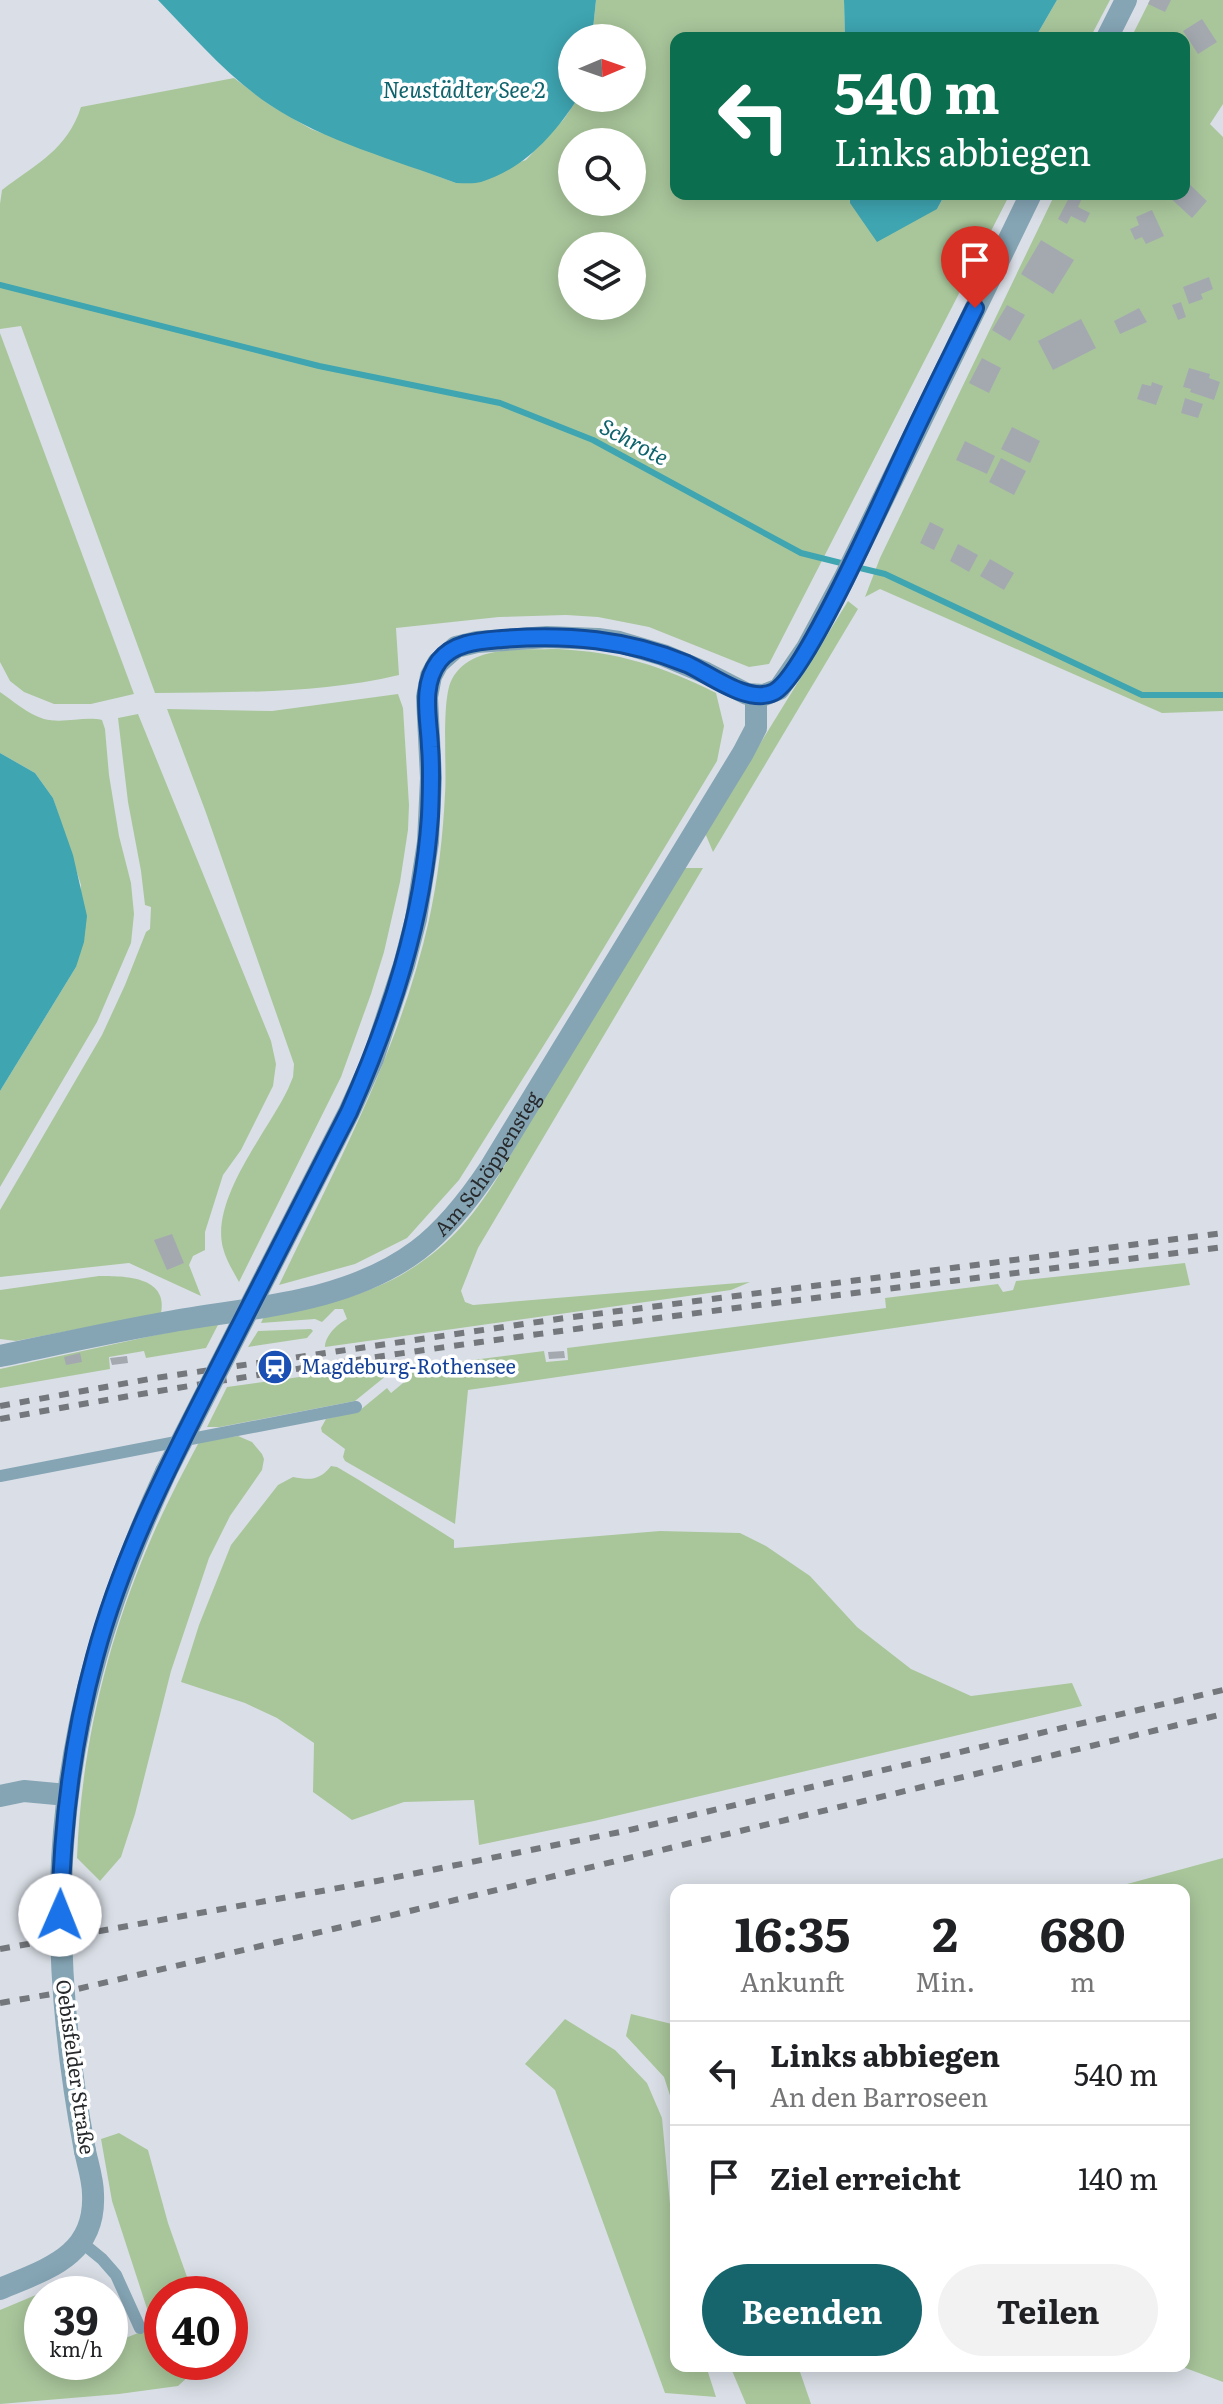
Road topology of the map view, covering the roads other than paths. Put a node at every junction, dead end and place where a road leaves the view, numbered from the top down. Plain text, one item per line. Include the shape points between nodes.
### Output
1 (1126, 0) edge
2 (1110, 32) edge
3 (1028, 200) edge
4 (756, 696) junction
5 (0, 1356) edge
6 (356, 1407) dead end
7 (0, 1476) edge
8 (67, 1795) junction
9 (0, 1796) edge
10 (80, 2241) junction
11 (0, 2289) edge
12 (140, 2328) dead end

1 - 2 street
3 - 4 street via 822,621 786,681 775,691
4 - 5 street, Am Schöppensteg via 756,728 743,753 490,1168 459,1211 426,1243 382,1272 327,1293
4 - 8 street, Oebisfelder Straße, bridge via 663,655 598,639 490,640 460,645 441,660 427,697 428,842 404,965 349,1112 132,1547 84,1701
6 - 7 lane
8 - 9 street via 24,1791
8 - 10 street, Oebisfelder Straße, bridge via 60,1944 64,2012 94,2192 93,2211
10 - 11 street, Oebisfelder Straße via 67,2258
10 - 12 lane via 116,2275

